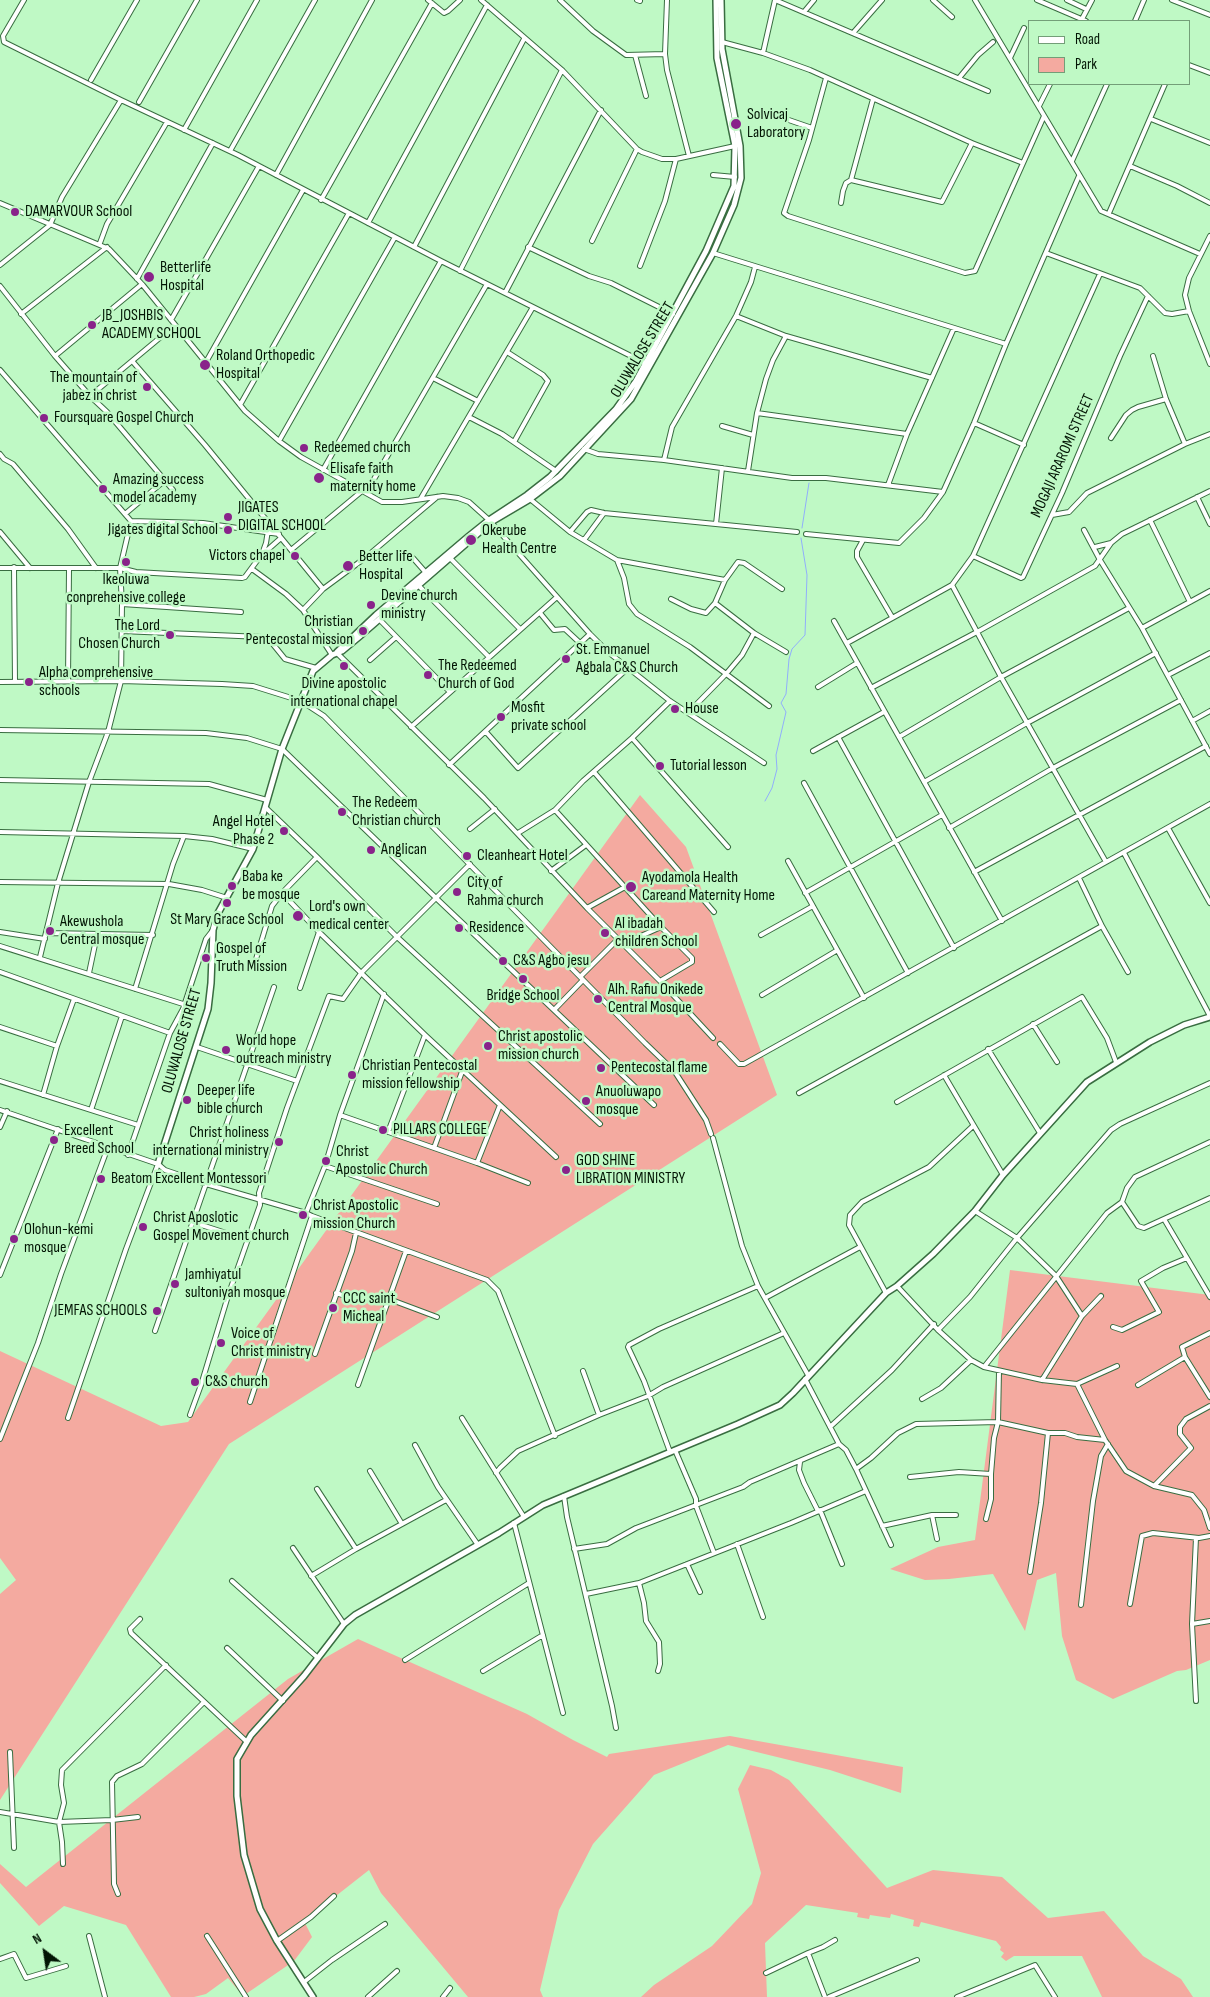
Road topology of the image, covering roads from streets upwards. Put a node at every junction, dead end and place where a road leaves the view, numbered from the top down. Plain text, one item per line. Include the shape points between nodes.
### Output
1 (24, 0) edge
2 (137, 0) edge
3 (197, 0) edge
4 (257, 0) edge
5 (314, 0) edge
6 (372, 0) edge
7 (460, 0) edge
8 (481, 0) edge
9 (560, 0) edge
10 (667, 0) edge
11 (716, 0) edge
12 (721, 0) edge
13 (775, 0) edge
14 (814, 0) edge
15 (882, 0) edge
16 (933, 0) edge
17 (975, 0) edge
18 (1037, 0) edge
19 (1068, 0) edge
20 (1092, 0) edge
21 (1144, 0) edge
22 (1172, 0) edge
23 (430, 2) edge
24 (487, 5) junction
25 (1086, 10) junction
26 (804, 12) junction
27 (1210, 15) edge
28 (952, 17) dead end
29 (1081, 20) edge
30 (1134, 20) edge
31 (1024, 28) dead end
32 (853, 33) junction
33 (524, 39) junction
34 (722, 42) junction
35 (993, 42) dead end
36 (763, 53) junction
37 (665, 54) junction
38 (635, 55) junction
39 (1010, 58) junction
40 (1190, 65) edge
41 (562, 70) junction
42 (1210, 73) edge
43 (826, 78) junction
44 (959, 78) junction
45 (91, 80) dead end
46 (1050, 85) edge
47 (1106, 85) edge
48 (1166, 85) edge
49 (988, 91) dead end
50 (646, 96) dead end
51 (873, 99) junction
52 (121, 100) junction
53 (139, 102) dead end
54 (1039, 106) junction
55 (601, 110) junction
56 (1044, 116) junction
57 (783, 118) dead end
58 (1151, 118) junction
59 (167, 122) junction
60 (812, 128) junction
61 (184, 130) junction
62 (213, 143) junction
63 (972, 143) junction
64 (1210, 144) edge
65 (735, 146) junction
66 (637, 149) junction
67 (230, 151) junction
68 (689, 156) junction
69 (676, 159) junction
70 (1072, 161) junction
71 (1023, 163) junction
72 (259, 166) junction
73 (1130, 166) junction
74 (276, 175) junction
75 (713, 175) dead end
76 (1079, 176) junction
77 (735, 177) junction
78 (851, 180) junction
79 (303, 190) junction
80 (321, 200) junction
81 (0, 203) edge
82 (841, 203) dead end
83 (1210, 203) edge
84 (1109, 213) junction
85 (349, 214) junction
86 (368, 223) junction
87 (50, 225) junction
88 (1210, 236) edge
89 (395, 237) junction
90 (592, 240) dead end
91 (100, 243) junction
92 (107, 247) junction
93 (414, 247) junction
94 (528, 247) junction
95 (713, 253) junction
96 (1046, 253) junction
97 (1200, 254) junction
98 (441, 261) junction
99 (0, 265) edge
100 (640, 266) dead end
101 (755, 267) junction
102 (460, 271) junction
103 (1100, 274) junction
104 (137, 278) junction
105 (142, 284) junction
106 (487, 284) junction
107 (0, 286) edge
108 (505, 293) junction
109 (1148, 296) junction
110 (533, 307) junction
111 (1189, 310) junction
112 (21, 314) junction
113 (672, 314) junction
114 (736, 316) junction
115 (171, 320) junction
116 (174, 326) junction
117 (954, 328) junction
118 (667, 329) junction
119 (786, 336) junction
120 (1006, 344) junction
121 (507, 352) junction
122 (55, 356) junction
123 (1153, 356) dead end
124 (133, 362) junction
125 (206, 362) junction
126 (645, 363) junction
127 (1210, 364) edge
128 (0, 370) edge
129 (433, 378) junction
130 (932, 378) junction
131 (90, 396) junction
132 (1166, 399) junction
133 (478, 401) junction
134 (240, 405) junction
135 (757, 414) junction
136 (470, 417) junction
137 (974, 423) junction
138 (722, 426) dead end
139 (907, 434) junction
140 (1210, 434) edge
141 (753, 435) junction
142 (1111, 438) dead end
143 (279, 441) junction
144 (514, 442) junction
145 (1185, 444) junction
146 (1024, 445) junction
147 (584, 449) junction
148 (0, 454) edge
149 (664, 460) junction
150 (722, 468) junction
151 (323, 470) junction
152 (556, 471) junction
153 (748, 471) junction
154 (164, 481) junction
155 (888, 485) junction
156 (173, 490) dead end
157 (1210, 491) edge
158 (364, 492) junction
159 (943, 492) junction
160 (437, 497) junction
161 (422, 498) junction
162 (1197, 498) junction
163 (530, 499) junction
164 (604, 513) junction
165 (125, 514) junction
166 (1052, 515) junction
167 (1150, 520) junction
168 (132, 521) junction
169 (490, 521) junction
170 (269, 524) junction
171 (716, 524) junction
172 (1210, 524) edge
173 (1084, 530) dead end
174 (0, 532) edge
175 (268, 532) junction
176 (570, 532) junction
177 (797, 532) dead end
178 (806, 534) dead end
179 (280, 536) junction
180 (584, 540) junction
181 (863, 540) junction
182 (1111, 542) junction
183 (1095, 547) junction
184 (291, 550) junction
185 (262, 554) junction
186 (405, 555) dead end
187 (974, 556) junction
188 (450, 558) junction
189 (617, 560) junction
190 (1100, 560) junction
191 (14, 567) junction
192 (0, 568) edge
193 (30, 568) junction
194 (96, 568) junction
195 (120, 568) junction
196 (69, 569) junction
197 (252, 569) junction
198 (427, 574) junction
199 (725, 580) junction
200 (418, 585) junction
201 (952, 585) junction
202 (323, 589) junction
203 (782, 589) dead end
204 (1210, 591) edge
205 (557, 597) junction
206 (671, 598) dead end
207 (1190, 602) junction
208 (715, 603) junction
209 (122, 604) junction
210 (1129, 608) junction
211 (303, 610) junction
212 (241, 612) dead end
213 (540, 613) junction
214 (892, 618) junction
215 (379, 619) junction
216 (834, 621) dead end
217 (1142, 628) junction
218 (520, 629) junction
219 (121, 631) junction
220 (977, 632) junction
221 (754, 633) junction
222 (590, 634) junction
223 (396, 637) junction
224 (580, 643) junction
225 (847, 644) junction
226 (786, 652) dead end
227 (1156, 653) junction
228 (1210, 653) edge
229 (334, 654) junction
230 (489, 657) junction
231 (370, 660) dead end
232 (857, 663) junction
233 (316, 668) junction
234 (628, 668) junction
235 (726, 674) junction
236 (1168, 675) junction
237 (1001, 677) junction
238 (68, 681) junction
239 (121, 681) junction
240 (0, 682) edge
241 (15, 682) junction
242 (818, 687) dead end
243 (871, 688) junction
244 (450, 692) junction
245 (1181, 700) junction
246 (301, 701) junction
247 (670, 701) junction
248 (769, 706) dead end
249 (1210, 711) edge
250 (884, 712) junction
251 (688, 714) junction
252 (1192, 720) junction
253 (1026, 723) junction
254 (411, 727) junction
255 (0, 730) edge
256 (108, 732) junction
257 (486, 732) junction
258 (838, 737) junction
259 (899, 737) junction
260 (632, 738) junction
261 (1206, 746) junction
262 (282, 749) junction
263 (813, 751) dead end
264 (1210, 754) edge
265 (764, 763) dead end
266 (449, 765) junction
267 (1053, 768) junction
268 (594, 772) junction
269 (0, 780) edge
270 (89, 782) junction
271 (924, 782) junction
272 (804, 784) dead end
273 (267, 800) junction
274 (1210, 804) edge
275 (265, 807) junction
276 (495, 809) junction
277 (554, 810) junction
278 (942, 815) junction
279 (1078, 815) junction
280 (949, 828) junction
281 (1168, 828) junction
282 (470, 829) dead end
283 (0, 832) edge
284 (74, 833) junction
285 (518, 833) junction
286 (184, 836) junction
287 (896, 842) junction
288 (586, 845) junction
289 (728, 846) dead end
290 (253, 849) junction
291 (1124, 853) junction
292 (317, 857) junction
293 (788, 861) dead end
294 (1106, 862) junction
295 (470, 864) junction
296 (849, 868) junction
297 (552, 871) junction
298 (974, 872) junction
299 (1080, 878) junction
300 (0, 882) edge
301 (58, 883) junction
302 (168, 884) junction
303 (625, 887) junction
304 (282, 892) junction
305 (805, 893) junction
306 (227, 898) junction
307 (436, 898) junction
308 (1210, 903) edge
309 (813, 906) junction
310 (587, 908) junction
311 (714, 912) dead end
312 (1002, 921) junction
313 (1102, 926) junction
314 (661, 927) junction
315 (213, 930) junction
316 (0, 932) edge
317 (47, 932) junction
318 (319, 932) junction
319 (761, 934) dead end
320 (97, 935) junction
321 (153, 935) junction
322 (396, 936) junction
323 (45, 939) junction
324 (617, 940) junction
325 (623, 944) junction
326 (0, 946) edge
327 (954, 948) junction
328 (836, 951) junction
329 (40, 957) junction
330 (253, 969) dead end
331 (0, 972) edge
332 (362, 972) junction
333 (1128, 972) dead end
334 (89, 973) junction
335 (908, 973) junction
336 (582, 978) junction
337 (660, 981) junction
338 (274, 987) dead end
339 (300, 988) dead end
340 (135, 989) junction
341 (384, 994) junction
342 (762, 995) dead end
343 (864, 998) junction
344 (74, 999) junction
345 (183, 1004) junction
346 (554, 1010) junction
347 (122, 1016) junction
348 (1210, 1016) edge
349 (1033, 1024) junction
350 (0, 1027) edge
351 (170, 1033) junction
352 (425, 1034) junction
353 (713, 1038) dead end
354 (720, 1044) dead end
355 (57, 1046) junction
356 (197, 1047) junction
357 (988, 1049) junction
358 (1057, 1062) dead end
359 (1116, 1062) junction
360 (248, 1064) junction
361 (463, 1069) junction
362 (944, 1075) junction
363 (0, 1081) edge
364 (296, 1081) junction
365 (1210, 1083) edge
366 (799, 1093) dead end
367 (42, 1095) junction
368 (897, 1102) dead end
369 (500, 1105) junction
370 (654, 1105) dead end
371 (0, 1110) edge
372 (91, 1110) junction
373 (7, 1112) junction
374 (340, 1115) junction
375 (600, 1124) dead end
376 (138, 1125) junction
377 (973, 1126) junction
378 (0, 1127) edge
379 (58, 1129) junction
380 (388, 1132) junction
381 (1040, 1133) junction
382 (1210, 1142) edge
383 (108, 1147) junction
384 (434, 1148) junction
385 (128, 1155) junction
386 (556, 1157) dead end
387 (477, 1163) junction
388 (158, 1164) junction
389 (325, 1166) junction
390 (1003, 1175) junction
391 (528, 1183) dead end
392 (206, 1184) junction
393 (1210, 1198) edge
394 (260, 1199) junction
395 (1122, 1202) junction
396 (437, 1204) dead end
397 (975, 1211) junction
398 (306, 1213) junction
399 (312, 1216) junction
400 (1164, 1219) junction
401 (192, 1222) junction
402 (356, 1233) junction
403 (1017, 1238) junction
404 (248, 1240) junction
405 (860, 1247) junction
406 (406, 1251) junction
407 (1187, 1258) junction
408 (0, 1275) edge
409 (1056, 1276) junction
410 (758, 1286) junction
411 (897, 1286) junction
412 (336, 1293) junction
413 (886, 1293) junction
414 (1101, 1296) dead end
415 (1210, 1297) edge
416 (765, 1298) junction
417 (354, 1299) dead end
418 (389, 1299) junction
419 (1082, 1316) junction
420 (437, 1317) dead end
421 (934, 1324) junction
422 (1113, 1328) dead end
423 (938, 1330) junction
424 (155, 1331) dead end
425 (1210, 1333) edge
426 (784, 1334) junction
427 (315, 1354) dead end
428 (1185, 1357) junction
429 (971, 1360) junction
430 (984, 1366) junction
431 (1117, 1366) dead end
432 (583, 1371) dead end
433 (999, 1371) junction
434 (806, 1377) junction
435 (1042, 1380) junction
436 (1077, 1384) junction
437 (358, 1385) dead end
438 (1138, 1385) dead end
439 (648, 1396) junction
440 (1210, 1397) edge
441 (922, 1398) dead end
442 (250, 1402) dead end
443 (1210, 1406) edge
444 (190, 1415) dead end
445 (599, 1415) junction
446 (68, 1418) dead end
447 (462, 1418) dead end
448 (998, 1422) junction
449 (830, 1427) junction
450 (1048, 1433) junction
451 (555, 1436) junction
452 (0, 1439) edge
453 (1106, 1442) junction
454 (839, 1444) junction
455 (415, 1445) dead end
456 (673, 1451) junction
457 (800, 1462) junction
458 (856, 1469) junction
459 (370, 1471) dead end
460 (496, 1473) junction
461 (991, 1474) junction
462 (910, 1477) dead end
463 (1154, 1486) junction
464 (317, 1489) dead end
465 (866, 1491) junction
466 (564, 1496) junction
467 (446, 1500) junction
468 (696, 1506) junction
469 (1210, 1509) edge
470 (1204, 1510) junction
471 (819, 1511) junction
472 (932, 1515) junction
473 (956, 1515) dead end
474 (524, 1517) junction
475 (986, 1519) dead end
476 (402, 1524) junction
477 (514, 1524) junction
478 (882, 1526) junction
479 (1210, 1528) edge
480 (1210, 1536) edge
481 (1196, 1538) junction
482 (937, 1539) dead end
483 (738, 1544) junction
484 (478, 1545) junction
485 (891, 1545) dead end
486 (293, 1548) dead end
487 (356, 1549) junction
488 (574, 1549) junction
489 (714, 1553) junction
490 (687, 1564) junction
491 (842, 1564) dead end
492 (1030, 1572) dead end
493 (311, 1576) junction
494 (232, 1582) dead end
495 (529, 1582) junction
496 (639, 1583) junction
497 (700, 1592) dead end
498 (586, 1594) junction
499 (1130, 1604) dead end
500 (1081, 1605) dead end
501 (763, 1617) dead end
502 (140, 1619) dead end
503 (1210, 1622) edge
504 (344, 1624) junction
505 (1192, 1624) junction
506 (543, 1635) junction
507 (227, 1648) dead end
508 (318, 1658) junction
509 (405, 1660) dead end
510 (166, 1665) junction
511 (483, 1671) dead end
512 (658, 1671) dead end
513 (283, 1701) junction
514 (1196, 1701) dead end
515 (204, 1702) junction
516 (563, 1713) dead end
517 (616, 1728) dead end
518 (246, 1742) junction
519 (10, 1752) dead end
520 (0, 1812) edge
521 (12, 1813) junction
522 (138, 1817) dead end
523 (112, 1820) junction
524 (59, 1822) junction
525 (14, 1848) dead end
526 (63, 1864) dead end
527 (118, 1894) dead end
528 (334, 1896) dead end
529 (385, 1924) dead end
530 (90, 1936) dead end
531 (207, 1936) dead end
532 (835, 1940) dead end
533 (277, 1941) junction
534 (808, 1953) junction
535 (0, 1959) edge
536 (917, 1960) dead end
537 (66, 1966) dead end
538 (397, 1971) dead end
539 (766, 1973) dead end
540 (304, 1982) junction
541 (450, 1988) dead end
542 (105, 1997) edge
543 (246, 1997) edge
544 (314, 1997) edge
545 (368, 1997) edge
546 (443, 1997) edge
547 (824, 1997) edge
548 (830, 1997) edge
549 (957, 1997) edge
550 (1055, 1997) edge

1 - 52 street via 3,41
2 - 45 street
3 - 53 street
4 - 61 street
5 - 67 street
6 - 74 street
7 - 23 street via 444,13
8 - 24 street
9 - 38 street via 623,54
10 - 37 street
11 - 65 street, OLUWALOSE STREET via 717,58
12 - 34 street, OLUWALOSE STREET
13 - 26 street
13 - 36 street
14 - 26 street
15 - 32 street
16 - 28 street
17 - 39 street
18 - 29 street
19 - 25 street
20 - 25 street
21 - 30 street
22 - 27 street
23 - 80 street
24 - 33 street
24 - 86 street
25 - 29 street
26 - 32 street
31 - 39 street
32 - 44 street
33 - 41 street
33 - 93 street
34 - 36 street
34 - 95 street, OLUWALOSE STREET via 740,146 741,178 734,204
35 - 44 street via 978,54
36 - 43 street
37 - 38 street
37 - 68 street
38 - 50 street
39 - 54 street
40 - 42 street
41 - 55 street
41 - 102 street
43 - 51 street
43 - 60 street
44 - 49 street
46 - 54 street
47 - 70 street
48 - 58 street
51 - 63 street
51 - 78 street
52 - 59 street
52 - 87 street via 62,197
54 - 56 street
55 - 66 street
55 - 94 street
56 - 70 street
56 - 71 street
57 - 60 street
58 - 64 street
58 - 73 street
59 - 61 street
59 - 91 street via 107,224
60 - 71 street via 786,215 965,274 975,271
61 - 62 street
62 - 67 street
62 - 104 street
63 - 71 street
63 - 78 street via 942,202
65 - 68 street
65 - 77 street, OLUWALOSE STREET
66 - 69 street via 655,158
66 - 90 street
67 - 72 street
68 - 69 street
69 - 100 street via 665,201
70 - 76 street
72 - 74 street
72 - 115 street
73 - 83 street
73 - 84 street
74 - 79 street
75 - 77 street
76 - 84 street via 1101,211
76 - 96 street
77 - 113 street, OLUWALOSE STREET via 725,211
78 - 82 street via 846,183
79 - 80 street
79 - 125 street
80 - 85 street
81 - 87 street
84 - 97 street
85 - 86 street
85 - 134 street
86 - 89 street
87 - 91 street
87 - 99 street
88 - 97 street
89 - 93 street
89 - 143 street
91 - 92 street
92 - 104 street
92 - 112 street
93 - 98 street
94 - 108 street
94 - 113 street
95 - 101 street
95 - 118 street, OLUWALOSE STREET
96 - 103 street
96 - 120 street
97 - 111 street via 1186,287
98 - 102 street
98 - 151 street
101 - 114 street
101 - 117 street
102 - 106 street
103 - 109 street via 1140,288
103 - 146 street
104 - 105 street
105 - 115 street
105 - 122 street
106 - 108 street
106 - 129 street
107 - 112 street
108 - 110 street
109 - 111 street via 1165,313
109 - 166 street, MOGAJI ARAROMI STREET
110 - 121 street
110 - 126 street
111 - 127 street
112 - 122 street
113 - 118 street, OLUWALOSE STREET
114 - 119 street
114 - 149 street via 672,427
115 - 116 street
116 - 124 street
116 - 125 street
117 - 120 street
117 - 130 street
118 - 126 street, OLUWALOSE STREET
118 - 147 street, OLUWALOSE STREET via 631,399
119 - 130 street
119 - 135 street via 773,360
120 - 137 street
121 - 133 street
121 - 144 street via 548,381
122 - 131 street
123 - 132 street
124 - 131 street
124 - 170 street
125 - 134 street
126 - 152 street, OLUWALOSE STREET via 627,395
128 - 165 street
129 - 133 street
129 - 158 street
130 - 139 street
131 - 154 street
132 - 142 street via 1132,410
132 - 145 street
133 - 136 street
134 - 143 street
135 - 139 street
135 - 141 street
136 - 144 street
136 - 161 street
137 - 146 street
137 - 159 street
138 - 141 street
139 - 155 street
140 - 145 street
141 - 153 street
143 - 151 street
144 - 152 street
145 - 166 street via 1087,493 1069,512
146 - 187 street
147 - 149 street via 598,454
147 - 163 street, OLUWALOSE STREET via 560,476
148 - 194 street via 13,464
149 - 150 street
150 - 153 street
150 - 171 street
151 - 158 street
152 - 169 street, OLUWALOSE STREET
153 - 155 street via 792,478
154 - 156 street
154 - 165 street
155 - 159 street
157 - 162 street
158 - 161 street via 390,503
158 - 184 street
159 - 181 street via 924,518 899,543
160 - 161 street
160 - 169 street via 464,499
160 - 202 street
162 - 167 street
162 - 172 street
163 - 169 street, OLUWALOSE STREET
163 - 176 street
164 - 171 street
164 - 176 street via 589,511
164 - 180 street
165 - 168 street
166 - 187 street, MOGAJI ARAROMI STREET via 1023,577
167 - 182 street
167 - 207 street
168 - 175 street via 202,523
168 - 195 street
169 - 188 street, OLUWALOSE STREET
169 - 198 street, OLUWALOSE STREET
169 - 205 street
170 - 175 street
170 - 179 street
171 - 177 street
173 - 183 street
174 - 193 street
175 - 179 street
175 - 185 street
176 - 180 street
178 - 181 street
179 - 184 street
179 - 185 street
180 - 189 street
181 - 214 street via 857,557
182 - 183 street
182 - 190 street
183 - 190 street
184 - 202 street
185 - 197 street
186 - 198 street via 413,558
187 - 201 street
188 - 198 street, OLUWALOSE STREET
188 - 218 street
189 - 199 street
189 - 235 street via 629,604 637,614
190 - 210 street
190 - 220 street via 1095,566
191 - 192 street
191 - 193 street
191 - 241 street
193 - 196 street
194 - 195 street
194 - 196 street
195 - 197 street via 136,572 242,578
195 - 209 street
196 - 238 street
197 - 211 street
198 - 200 street, OLUWALOSE STREET
198 - 229 street, OLUWALOSE STREET
199 - 203 street via 736,562 744,562
199 - 208 street
200 - 215 street, OLUWALOSE STREET
200 - 230 street
201 - 214 street
201 - 220 street
202 - 211 street
204 - 207 street
205 - 213 street
205 - 222 street
206 - 208 street via 704,613
207 - 217 street
208 - 221 street
209 - 212 street
209 - 219 street
210 - 217 street
210 - 237 street
211 - 229 street
213 - 218 street
213 - 224 street via 554,630 565,629
214 - 225 street
215 - 223 street
215 - 229 street, OLUWALOSE STREET via 342,651
216 - 225 street
217 - 227 street
218 - 230 street
219 - 233 street via 262,637 272,643 285,659
219 - 239 street
220 - 237 street
220 - 243 street
221 - 226 street
221 - 235 street
222 - 224 street
222 - 234 street
223 - 231 street
223 - 244 street
224 - 257 street
225 - 232 street
227 - 236 street
227 - 253 street
228 - 236 street
229 - 233 street, OLUWALOSE STREET
229 - 254 street
230 - 244 street
232 - 242 street
232 - 243 street
233 - 246 street, OLUWALOSE STREET
234 - 247 street
234 - 257 street via 518,768
235 - 248 street
235 - 251 street
236 - 245 street
237 - 253 street
237 - 259 street
238 - 239 street
238 - 241 street
239 - 246 street via 254,686
239 - 256 street
240 - 241 street
243 - 250 street
244 - 254 street
245 - 252 street
245 - 267 street
246 - 262 street, OLUWALOSE STREET
246 - 295 street via 324,716
247 - 251 street
247 - 260 street
249 - 252 street
250 - 258 street
250 - 259 street
251 - 265 street
252 - 261 street
253 - 267 street
253 - 271 street
254 - 266 street
255 - 256 street
256 - 262 street via 206,733 247,738
256 - 270 street
257 - 266 street
258 - 263 street
258 - 287 street
259 - 271 street
260 - 268 street
260 - 289 street
261 - 264 street
261 - 279 street
262 - 273 street, OLUWALOSE STREET
262 - 307 street
266 - 276 street
267 - 279 street
267 - 280 street
268 - 277 street
268 - 311 street
269 - 270 street
270 - 273 street via 209,784
270 - 284 street
271 - 278 street
272 - 296 street
273 - 275 street, OLUWALOSE STREET
274 - 281 street
275 - 290 street, OLUWALOSE STREET
275 - 292 street
276 - 282 street
276 - 285 street
277 - 285 street
277 - 288 street
278 - 280 street
278 - 287 street
279 - 294 street
279 - 298 street
280 - 298 street
281 - 291 street
281 - 308 street
283 - 284 street
284 - 286 street
284 - 301 street
285 - 297 street
286 - 290 street
286 - 302 street
287 - 296 street
287 - 327 street
288 - 297 street
288 - 303 street
290 - 306 street, OLUWALOSE STREET
291 - 294 street
291 - 348 street
292 - 304 street
292 - 322 street
293 - 305 street
294 - 299 street
295 - 307 street
295 - 336 street
296 - 305 street
296 - 335 street
297 - 310 street
298 - 312 street
299 - 312 street
299 - 313 street
300 - 301 street
301 - 302 street
301 - 317 street
302 - 306 street
302 - 321 street
303 - 310 street
303 - 314 street
304 - 318 street
304 - 330 street via 272,906
305 - 309 street
306 - 315 street, OLUWALOSE STREET
307 - 322 street
307 - 346 street
309 - 319 street
309 - 328 street
310 - 324 street
312 - 327 street
313 - 333 street
313 - 366 street
314 - 325 street
314 - 337 street via 693,960
315 - 345 street via 206,939
315 - 356 street, OLUWALOSE STREET via 210,996
316 - 323 street
317 - 320 street
317 - 323 street
318 - 332 street
318 - 339 street
320 - 321 street
320 - 334 street
321 - 340 street
322 - 332 street
322 - 375 street
323 - 329 street
324 - 325 street
324 - 336 street
325 - 337 street
326 - 329 street
327 - 335 street
328 - 342 street
328 - 343 street
329 - 334 street
331 - 344 street
332 - 341 street
332 - 364 street via 343,999 329,996
334 - 340 street
335 - 343 street
336 - 346 street
336 - 410 street via 675,1072 706,1120 742,1246
337 - 353 street
338 - 360 street
340 - 345 street
341 - 352 street
341 - 374 street
343 - 354 street via 744,1064 738,1064
344 - 347 street
344 - 355 street
345 - 351 street
346 - 370 street
347 - 351 street
347 - 372 street
348 - 359 street via 1167,1034
349 - 357 street
349 - 358 street
349 - 359 street via 1082,997 1107,1038
350 - 355 street
351 - 376 street
352 - 361 street
352 - 380 street
355 - 367 street
356 - 360 street
356 - 388 street, OLUWALOSE STREET
357 - 362 street
357 - 381 street
359 - 381 street via 1087,1082
360 - 364 street
360 - 392 street
361 - 369 street
361 - 384 street
362 - 368 street
362 - 377 street
363 - 367 street
364 - 394 street via 259,1193
365 - 403 street via 1115,1127
367 - 372 street
369 - 386 street
369 - 387 street
371 - 373 street
372 - 376 street
373 - 378 street
373 - 379 street
374 - 380 street
374 - 389 street
376 - 385 street
377 - 390 street
377 - 405 street via 929,1167 854,1209 848,1219
379 - 383 street
379 - 408 street
380 - 384 street
381 - 390 street
382 - 395 street via 1135,1177
383 - 385 street
383 - 452 street
384 - 387 street
385 - 388 street
387 - 391 street
388 - 392 street via 165,1170
388 - 446 street, OLUWALOSE STREET
389 - 396 street
389 - 398 street
390 - 397 street
392 - 394 street
392 - 401 street
393 - 400 street
394 - 398 street
394 - 404 street
395 - 400 street via 1141,1228
395 - 409 street via 1108,1213
397 - 403 street
397 - 411 street
398 - 399 street
399 - 402 street
399 - 442 street
400 - 407 street
401 - 404 street
401 - 424 street
402 - 406 street
402 - 412 street
403 - 409 street
403 - 423 street via 970,1297
404 - 444 street
405 - 413 street
405 - 416 street
406 - 418 street
406 - 451 street via 473,1274 494,1285
407 - 415 street
407 - 422 street via 1141,1281 1158,1312 1122,1330
409 - 419 street
409 - 430 street
410 - 416 street
410 - 439 street via 631,1343 628,1347
411 - 413 street
411 - 421 street
412 - 417 street
412 - 427 street
413 - 434 street
414 - 419 street
416 - 426 street
418 - 420 street
418 - 437 street
419 - 435 street
421 - 423 street
421 - 449 street via 892,1370
423 - 429 street
425 - 428 street via 1182,1347
426 - 434 street
426 - 439 street
428 - 438 street
428 - 440 street
429 - 430 street
429 - 441 street via 941,1388
430 - 433 street
431 - 436 street
432 - 445 street
433 - 435 street
433 - 448 street
434 - 449 street
434 - 456 street via 780,1405
435 - 436 street
436 - 453 street
439 - 445 street
439 - 456 street
443 - 463 street via 1186,1419 1180,1427 1180,1434 1191,1448
445 - 451 street
447 - 460 street
448 - 450 street
448 - 458 street via 916,1424 898,1433
448 - 461 street
449 - 454 street
450 - 453 street
450 - 492 street
451 - 460 street via 518,1451
453 - 463 street via 1126,1471
453 - 500 street via 1093,1501
454 - 457 street
454 - 458 street
455 - 467 street
456 - 466 street
456 - 468 street via 696,1499
457 - 468 street
457 - 471 street via 804,1483
458 - 465 street
459 - 476 street
460 - 474 street
461 - 462 street via 959,1472
461 - 475 street via 991,1499
463 - 470 street via 1192,1495
464 - 487 street
465 - 471 street
465 - 478 street
466 - 474 street
466 - 488 street
467 - 476 street
467 - 484 street
468 - 488 street via 636,1528 607,1544
468 - 489 street
469 - 470 street
470 - 479 street
471 - 483 street
471 - 491 street
472 - 473 street
472 - 478 street
472 - 482 street
474 - 477 street
476 - 487 street
477 - 484 street
477 - 495 street
478 - 485 street
480 - 481 street
481 - 499 street via 1153,1533 1142,1536
481 - 505 street
483 - 489 street
483 - 501 street
484 - 504 street
486 - 493 street
487 - 493 street
488 - 498 street
489 - 490 street
490 - 496 street
490 - 497 street
493 - 504 street
494 - 508 street
495 - 506 street
495 - 509 street
496 - 498 street
496 - 512 street via 646,1621 659,1642
498 - 517 street
502 - 510 street via 130,1631
503 - 505 street
504 - 508 street
505 - 514 street
506 - 511 street
506 - 516 street
507 - 513 street
508 - 513 street
510 - 515 street
510 - 524 street via 62,1770 64,1803
513 - 518 street
515 - 518 street
515 - 523 street via 142,1764 114,1778
518 - 533 street via 237,1759 236,1775 244,1855 260,1909
519 - 521 street
520 - 521 street
521 - 524 street
521 - 525 street
522 - 523 street
523 - 524 street
523 - 527 street via 114,1884
524 - 526 street
528 - 533 street
529 - 540 street
530 - 542 street
531 - 543 street
532 - 534 street
533 - 540 street
534 - 539 street
534 - 547 street
535 - 537 street via 14,1954 26,1978
536 - 548 street
538 - 545 street
540 - 544 street
541 - 546 street
549 - 550 street via 1035,1965

